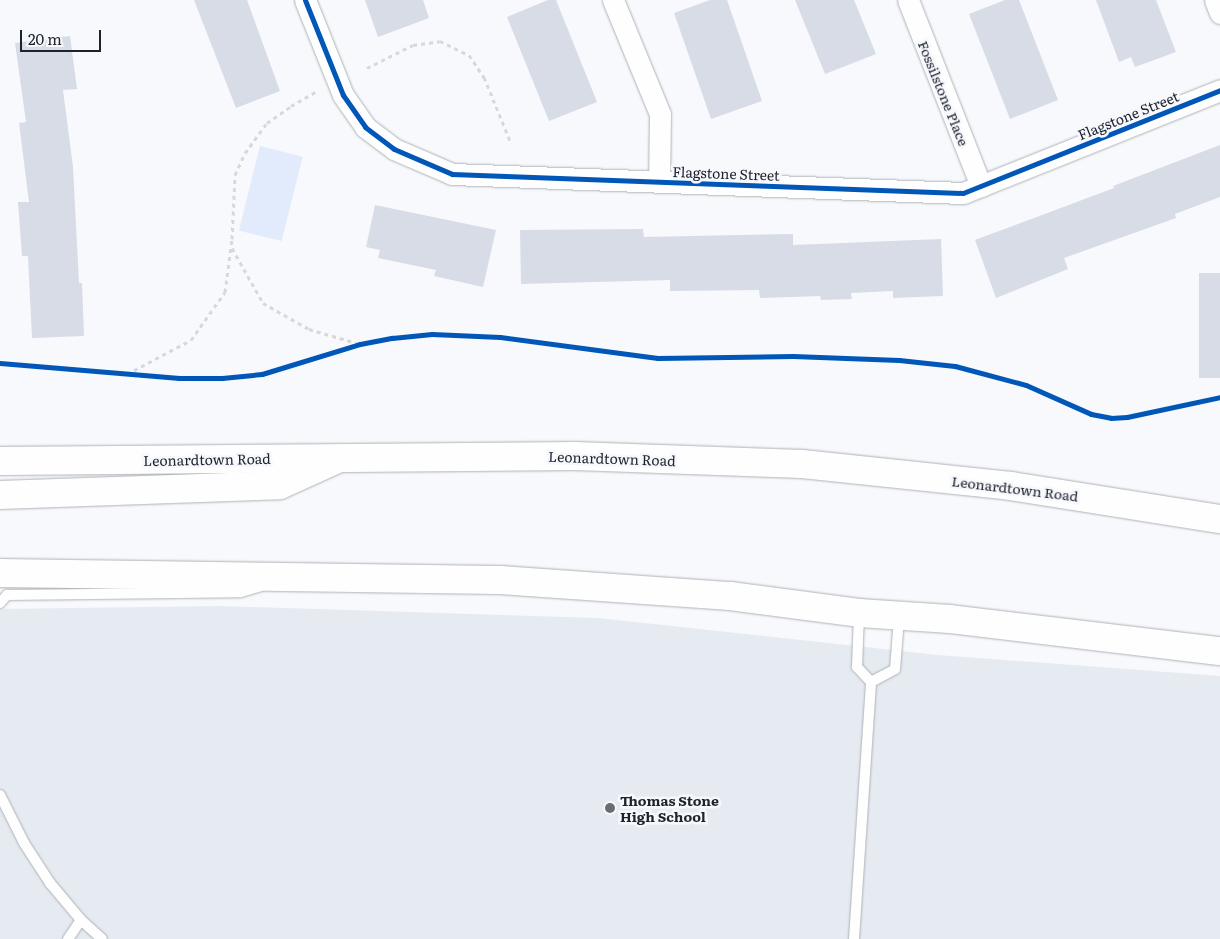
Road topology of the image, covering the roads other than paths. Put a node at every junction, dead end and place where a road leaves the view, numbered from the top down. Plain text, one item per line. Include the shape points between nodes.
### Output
1 (305, 0) edge
2 (613, 0) edge
3 (908, 0) edge
4 (1215, 0) edge
5 (1220, 13) edge
6 (1220, 90) edge
7 (659, 182) junction
8 (982, 186) junction
9 (341, 457) junction
10 (0, 461) edge
11 (0, 495) edge
12 (1216, 516) edge
13 (0, 573) edge
14 (290, 577) junction
15 (0, 603) edge
16 (859, 613) junction
17 (899, 616) junction
18 (1220, 651) edge
19 (871, 682) junction
20 (0, 795) edge
21 (81, 920) junction
22 (68, 939) edge
23 (102, 939) edge
24 (854, 939) edge

1 - 7 street, Flagstone Street via 343,95 365,127 394,149 452,174
2 - 7 street via 660,114
3 - 8 street, Fossilstone Place
4 - 5 street
6 - 8 street, Flagstone Street
7 - 8 street, Flagstone Street via 963,193
9 - 10 highway, Leonardtown Road
9 - 11 highway via 280,485
9 - 12 highway, Leonardtown Road via 575,456 802,464 1011,486
13 - 14 highway
14 - 15 lane via 241,592 7,595
14 - 16 highway via 500,580 730,596
16 - 17 highway
16 - 19 lane via 857,667
17 - 18 highway via 950,619
17 - 19 lane via 895,669
19 - 24 lane
20 - 21 lane via 24,843 50,883
21 - 22 lane
21 - 23 lane

